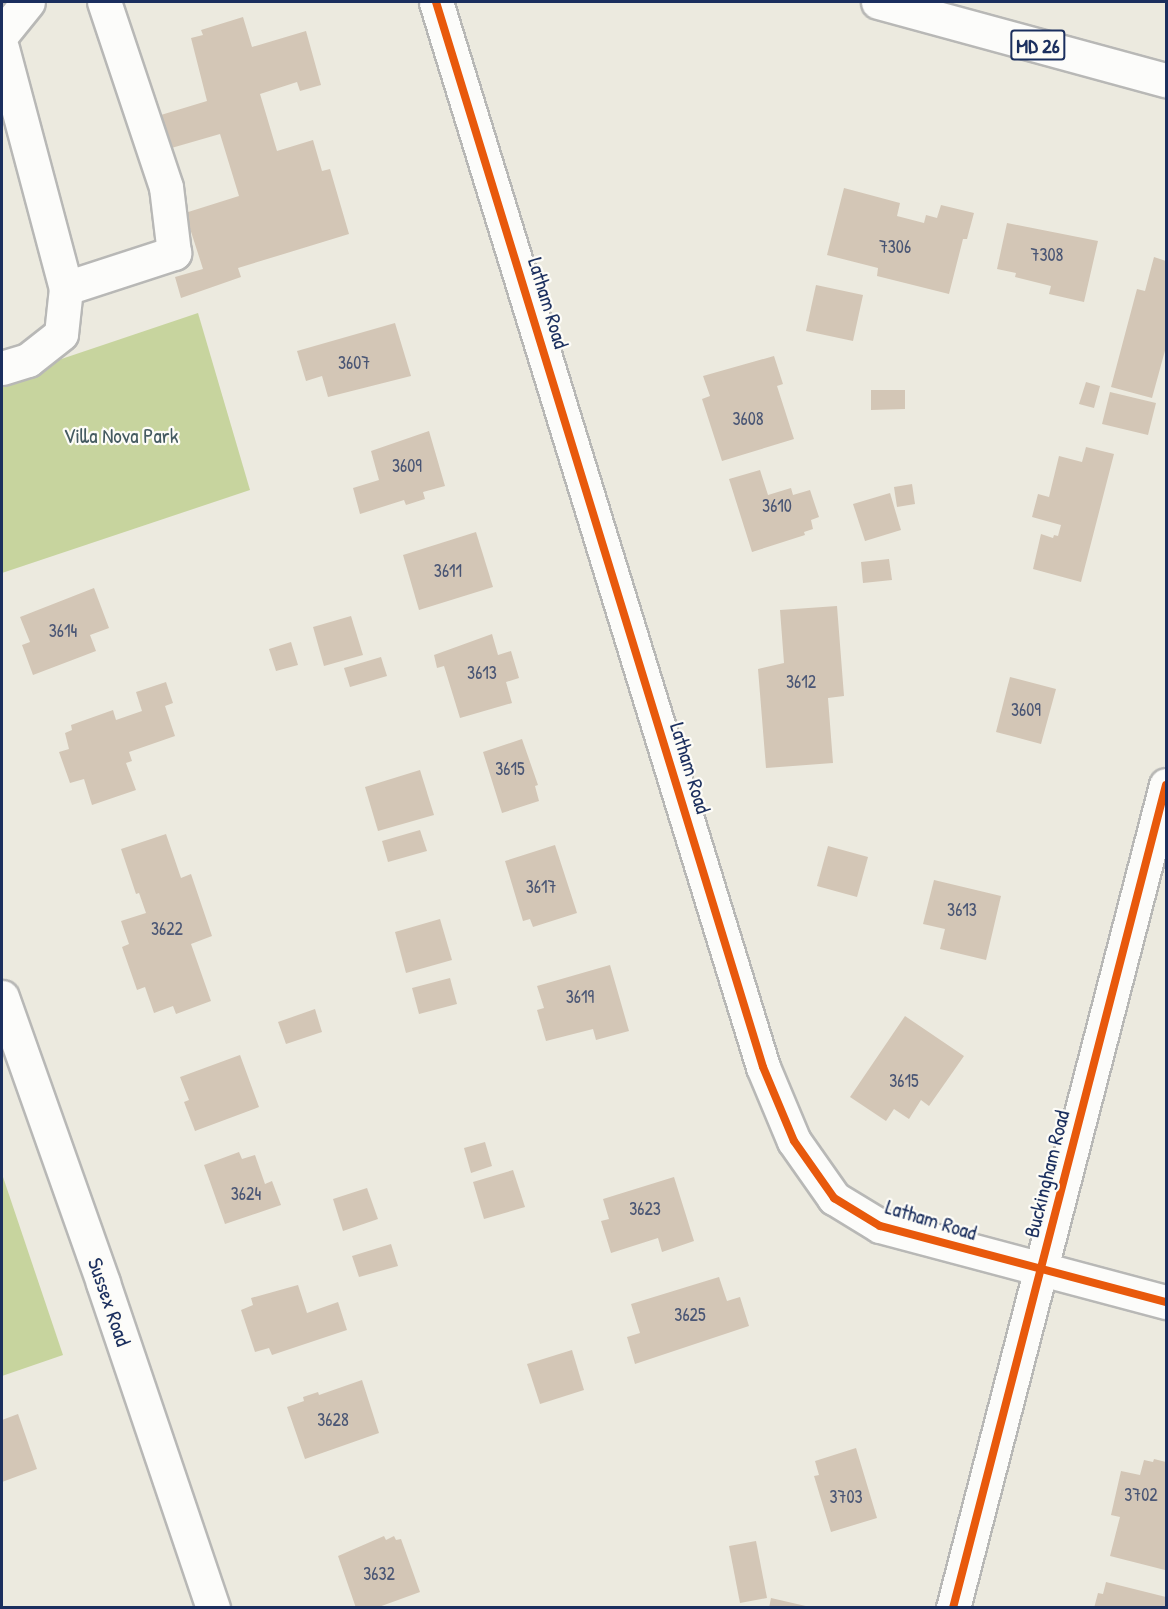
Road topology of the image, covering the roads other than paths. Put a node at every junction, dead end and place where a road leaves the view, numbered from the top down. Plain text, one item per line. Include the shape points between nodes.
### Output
1 (28, 2) edge
2 (104, 2) edge
3 (436, 2) edge
4 (878, 2) edge
5 (2, 34) edge
6 (2, 48) edge
7 (1167, 80) edge
8 (66, 288) junction
9 (2, 368) edge
10 (1167, 785) edge
11 (2, 997) edge
12 (1041, 1269) junction
13 (1167, 1302) edge
14 (213, 1608) edge
15 (953, 1608) edge

1 - 5 street
2 - 8 street via 166,187 174,253
3 - 12 street, Latham Road via 763,1067 794,1141 834,1197 860,1215 906,1235
4 - 7 street, MD 26
6 - 8 street
8 - 9 street via 61,334 28,360
10 - 12 street, Buckingham Road
11 - 14 street, Sussex Road
12 - 13 street, Latham Road
12 - 15 street, Buckingham Road

